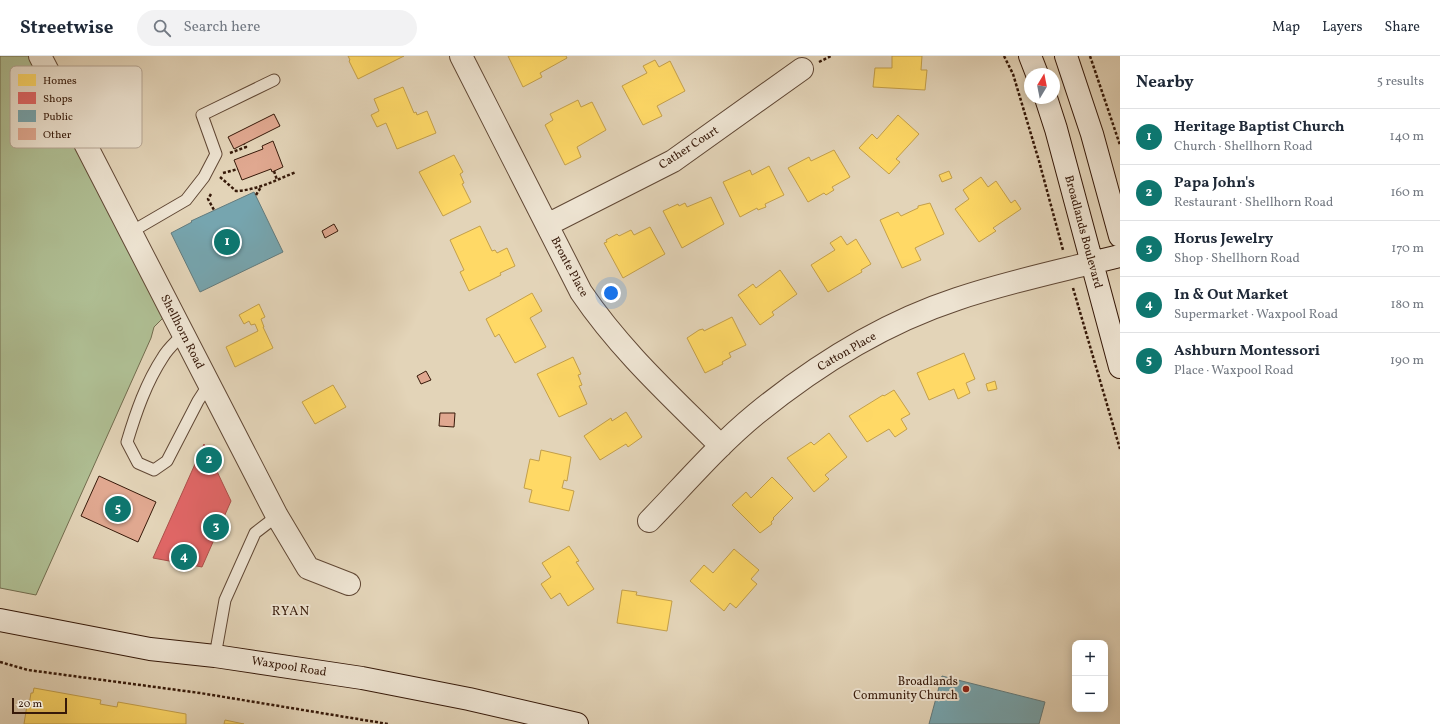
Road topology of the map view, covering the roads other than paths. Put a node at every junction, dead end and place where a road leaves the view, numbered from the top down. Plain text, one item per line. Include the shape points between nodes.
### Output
1 (40, 56) edge
2 (461, 56) edge
3 (1030, 56) edge
4 (1066, 56) edge
5 (45, 66) edge
6 (1035, 68) edge
7 (802, 69) dead end
8 (274, 80) dead end
9 (1048, 104) edge
10 (88, 148) edge
11 (547, 226) junction
12 (131, 232) junction
13 (1120, 236) edge
14 (1120, 256) edge
15 (1091, 264) junction
16 (183, 334) junction
17 (1120, 367) edge
18 (209, 384) junction
19 (721, 446) junction
20 (277, 516) junction
21 (649, 521) dead end
22 (348, 584) dead end
23 (0, 620) edge
24 (215, 656) junction
25 (573, 724) edge

1 - 5 street, Shellhorn Road
2 - 11 street, Bronte Place
3 - 6 street
4 - 13 street via 1092,134
7 - 11 street, Cather Court via 673,161
8 - 12 lane via 202,115 216,154 204,176 186,200
9 - 15 street, Broadlands Boulevard
10 - 12 street, Shellhorn Road
11 - 19 street, Bronte Place via 581,292 602,322 625,350
12 - 16 street, Shellhorn Road
14 - 15 street, Catton Place
15 - 17 street, Broadlands Boulevard
15 - 19 street, Catton Place via 1003,285 955,300 902,322 850,348 802,379 756,414
16 - 18 street, Shellhorn Road
16 - 18 lane via 163,356 142,396 127,442 138,463 154,470 167,461
18 - 20 street, Shellhorn Road
19 - 21 street, Catton Place
20 - 22 street, Shellhorn Road via 308,568
20 - 24 lane via 254,533 225,600
23 - 24 street, Waxpool Road via 150,649
24 - 25 street, Waxpool Road via 362,678 469,699

